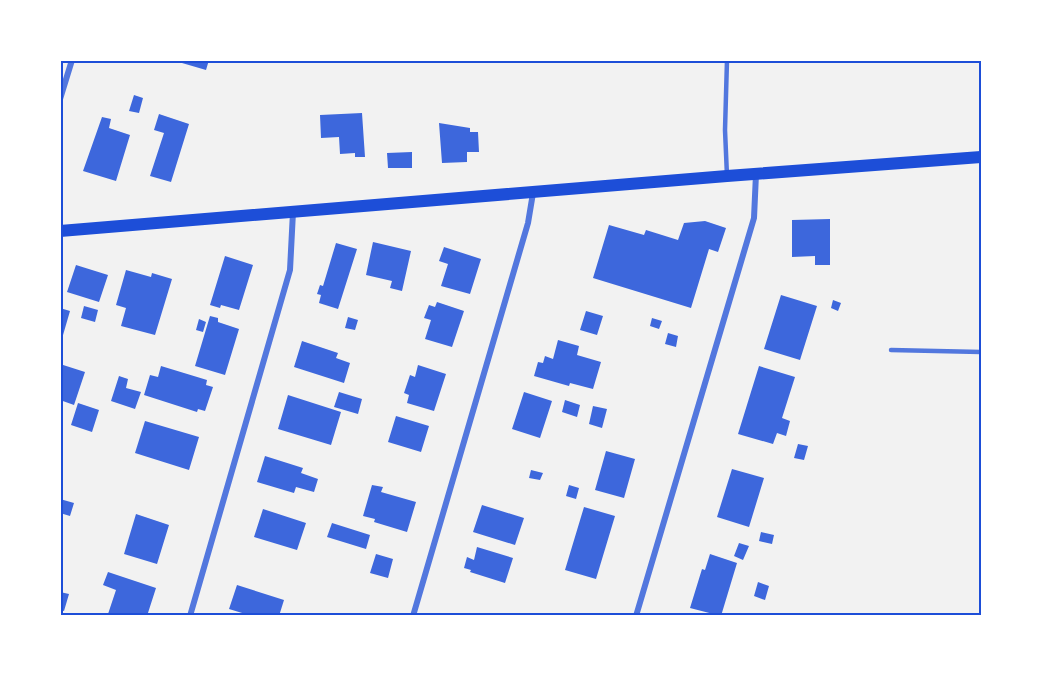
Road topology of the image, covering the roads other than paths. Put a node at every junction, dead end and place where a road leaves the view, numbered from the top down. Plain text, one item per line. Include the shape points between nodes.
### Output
1 (72, 60) edge
2 (727, 60) edge
3 (60, 99) edge
4 (981, 157) edge
5 (756, 174) junction
6 (727, 176) junction
7 (533, 192) junction
8 (293, 212) junction
9 (60, 231) edge
10 (891, 350) dead end
11 (981, 352) edge
12 (190, 616) edge
13 (413, 616) edge
14 (636, 616) edge

1 - 3 street
2 - 6 lane
4 - 5 main road
5 - 6 main road
5 - 14 street via 753,218
6 - 7 main road
7 - 8 main road
7 - 13 street via 528,223
8 - 9 main road
8 - 12 street via 290,267
10 - 11 lane

